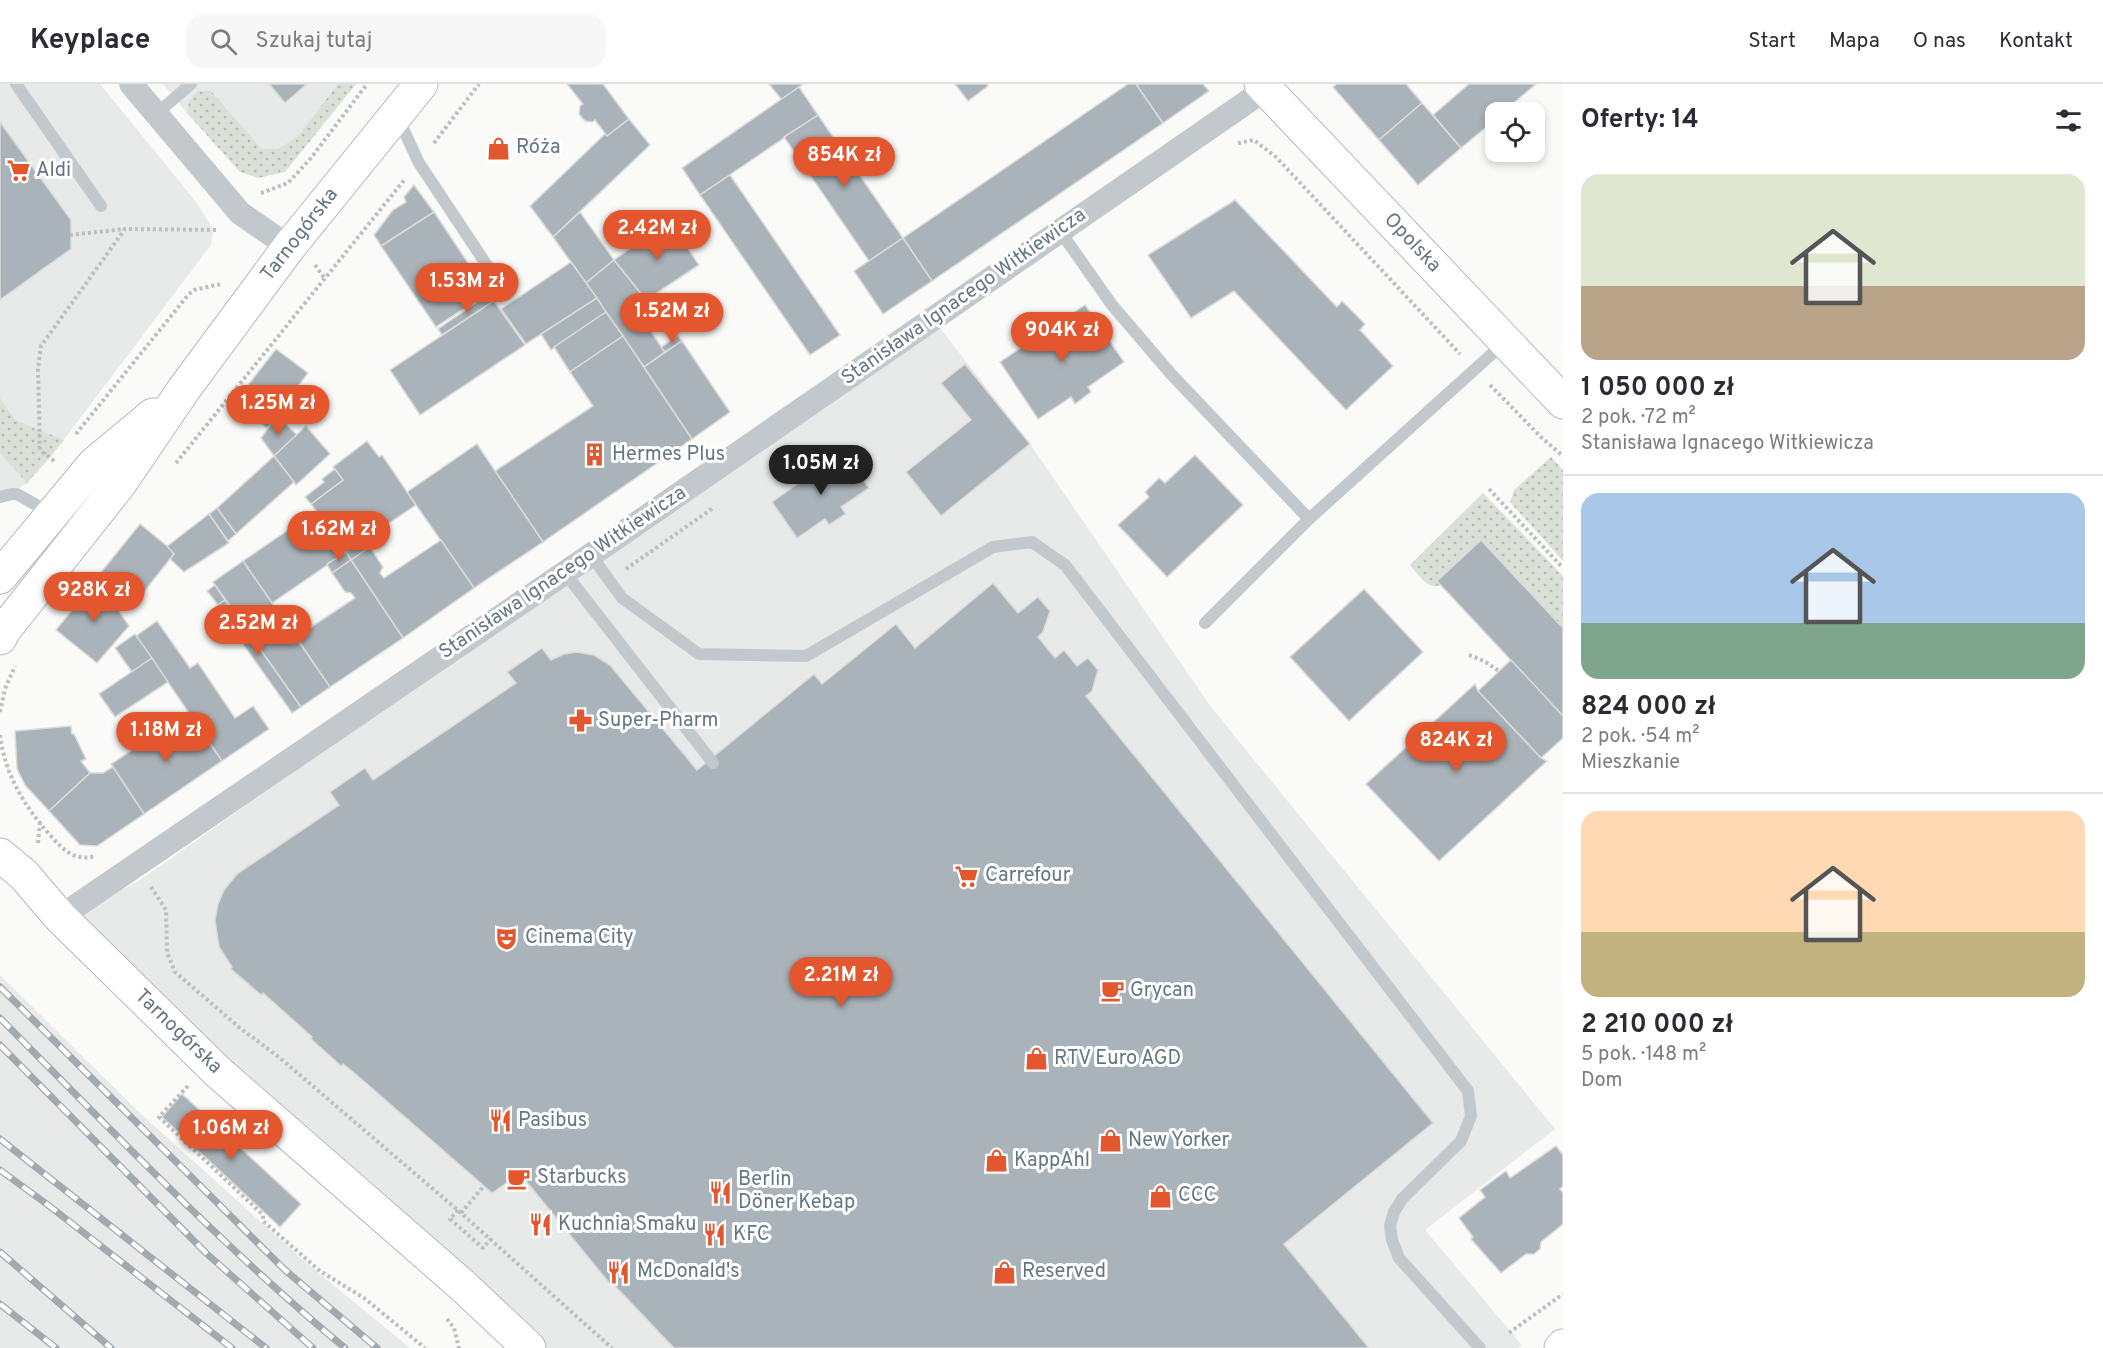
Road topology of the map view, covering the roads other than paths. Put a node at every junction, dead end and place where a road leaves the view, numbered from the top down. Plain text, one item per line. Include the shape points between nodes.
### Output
1 (16, 84) edge
2 (131, 84) edge
3 (191, 84) edge
4 (421, 84) edge
5 (1267, 86) edge
6 (156, 114) junction
7 (396, 114) junction
8 (101, 206) dead end
9 (1060, 231) junction
10 (289, 247) junction
11 (496, 279) dead end
12 (1506, 341) junction
13 (184, 389) junction
14 (1563, 402) edge
15 (0, 497) edge
16 (38, 506) junction
17 (1309, 519) junction
18 (591, 555) junction
19 (566, 573) junction
20 (0, 577) edge
21 (1205, 623) dead end
22 (8, 651) edge
23 (713, 763) dead end
24 (0, 831) edge
25 (12, 865) edge
26 (60, 917) junction
27 (530, 1348) edge
28 (1480, 1348) edge

1 - 8 lane
2 - 6 street
3 - 6 lane
4 - 7 main road, Tarnogórska
5 - 9 street, Stanisława Ignacego Witkiewicza
5 - 12 main road, Opolska
6 - 10 street via 240,213
7 - 10 main road, Tarnogórska
7 - 11 lane via 419,163
9 - 17 lane via 1112,305 1171,374
9 - 18 street, Stanisława Ignacego Witkiewicza
10 - 13 main road, Tarnogórska
12 - 14 main road, Opolska
12 - 17 lane
13 - 16 main road, Tarnogórska
13 - 22 main road, Tarnogórska via 121,482 5,629
15 - 16 lane via 12,494
16 - 20 main road, Tarnogórska
17 - 21 lane
18 - 19 street, Stanisława Ignacego Witkiewicza
18 - 28 lane via 622,598 699,654 806,656 993,547 1032,542 1065,565 1468,1091 1471,1116 1461,1141 1402,1199 1390,1226 1399,1258
19 - 23 lane
19 - 26 street, Stanisława Ignacego Witkiewicza
24 - 25 main road, Tarnogórska
25 - 26 main road, Tarnogórska
26 - 27 main road, Tarnogórska via 218,1072

